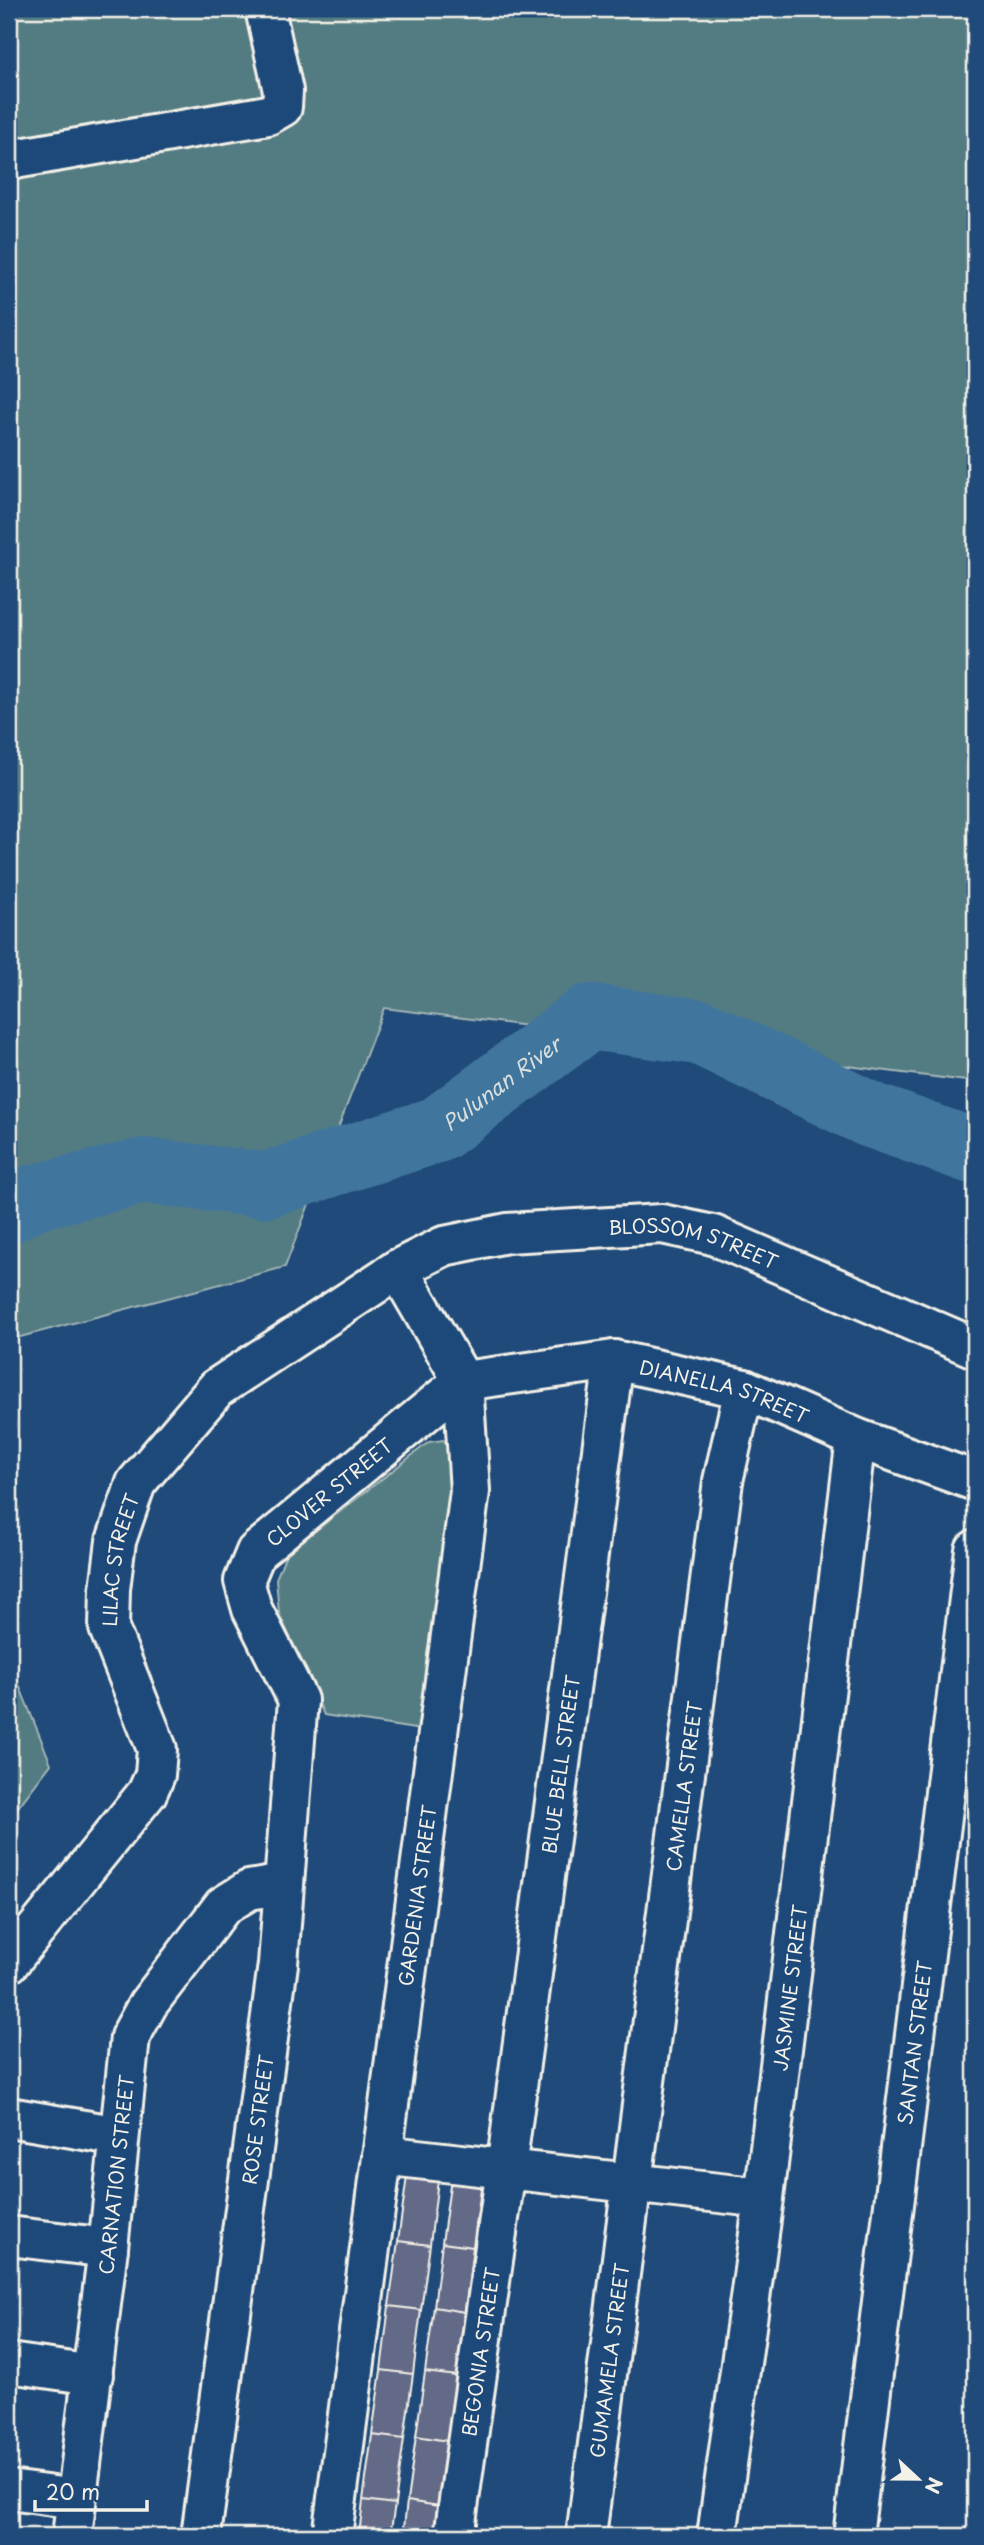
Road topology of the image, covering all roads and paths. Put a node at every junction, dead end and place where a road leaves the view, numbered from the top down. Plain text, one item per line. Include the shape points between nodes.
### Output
1 (265, 9) edge
2 (9, 160) edge
3 (398, 1269) junction
4 (975, 1348) edge
5 (614, 1360) junction
6 (463, 1381) junction
7 (744, 1389) junction
8 (856, 1438) junction
9 (975, 1481) edge
10 (975, 1550) edge
11 (298, 1700) joint
12 (284, 1884) junction
13 (9, 1963) edge
14 (9, 2118) edge
15 (119, 2136) junction
16 (383, 2155) junction
17 (506, 2169) junction
18 (631, 2183) junction
19 (764, 2198) junction
20 (9, 2236) edge
21 (108, 2248) junction
22 (9, 2363) edge
23 (93, 2375) junction
24 (9, 2490) edge
25 (76, 2499) junction
26 (72, 2536) edge
27 (201, 2536) edge
28 (332, 2536) edge
29 (454, 2536) edge
30 (586, 2536) edge
31 (717, 2536) edge
32 (853, 2536) edge

1 - 2 street via 283,91 282,107 268,115
3 - 4 street, BLOSSOM STREET via 444,1246 507,1233 662,1224 713,1235
3 - 6 street, GARDENIA STREET
3 - 13 street, LILAC STREET via 217,1388 136,1483 116,1541 109,1629 157,1749 155,1775 147,1793
5 - 6 street, DIANELLA STREET
5 - 7 street, DIANELLA STREET
5 - 17 street, BLUE BELL STREET
6 - 11 street, CLOVER STREET via 256,1552 244,1581 252,1609
6 - 16 street, GARDENIA STREET via 470,1491
7 - 8 street, DIANELLA STREET
7 - 18 street, CAMELLA STREET via 723,1481
8 - 9 street, DIANELLA STREET
8 - 19 street, JASMINE STREET
10 - 32 street, SANTAN STREET
11 - 12 street, ROSE STREET
12 - 15 street, CARNATION STREET via 249,1890 223,1906 148,2004 130,2037
12 - 27 street, ROSE STREET via 278,1964
14 - 15 street
15 - 21 street, CARNATION STREET
16 - 17 street
16 - 28 street, GARDENIA STREET
17 - 18 street
17 - 29 street, BEGONIA STREET
18 - 19 street
18 - 30 street, GUMAMELA STREET
19 - 31 street, JASMINE STREET
20 - 21 street
21 - 23 street, CARNATION STREET
22 - 23 street
23 - 25 street, CARNATION STREET
24 - 25 street
25 - 26 street, CARNATION STREET

